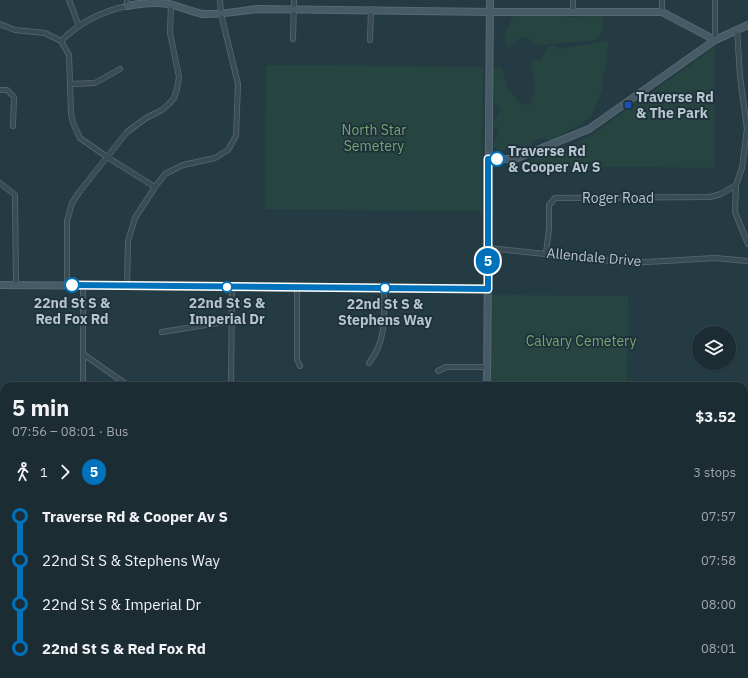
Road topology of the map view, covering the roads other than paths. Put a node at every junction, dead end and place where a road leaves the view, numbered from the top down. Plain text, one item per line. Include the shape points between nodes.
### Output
1 (69, 0) edge
2 (220, 0) edge
3 (294, 0) edge
4 (490, 0) edge
5 (573, 0) edge
6 (662, 0) edge
7 (715, 0) edge
8 (127, 3) edge
9 (171, 4) junction
10 (294, 9) junction
11 (371, 9) junction
12 (490, 12) junction
13 (573, 12) junction
14 (662, 12) junction
15 (221, 14) junction
16 (0, 24) edge
17 (748, 25) edge
18 (80, 26) junction
19 (737, 29) junction
20 (293, 39) dead end
21 (370, 40) dead end
22 (715, 40) junction
23 (61, 41) junction
24 (120, 69) dead end
25 (70, 84) junction
26 (0, 90) edge
27 (14, 126) dead end
28 (107, 158) junction
29 (488, 159) junction
30 (0, 183) edge
31 (736, 185) junction
32 (155, 187) junction
33 (748, 244) edge
34 (488, 248) junction
35 (546, 253) junction
36 (748, 261) edge
37 (67, 284) junction
38 (0, 285) edge
39 (16, 285) junction
40 (83, 285) junction
41 (127, 286) junction
42 (232, 287) junction
43 (297, 287) junction
44 (384, 288) junction
45 (488, 289) junction
46 (231, 322) junction
47 (162, 332) dead end
48 (83, 354) junction
49 (369, 362) dead end
50 (300, 366) dead end
51 (487, 367) junction
52 (438, 371) dead end
53 (83, 382) edge
54 (123, 382) edge
55 (231, 382) edge
56 (487, 382) edge

1 - 18 street
2 - 15 street
3 - 10 street
4 - 12 street
5 - 13 street
6 - 14 street
7 - 22 street
8 - 9 street
8 - 18 street via 104,12
9 - 15 street via 201,13
9 - 28 street via 170,33 179,77 176,94 162,110 127,132
10 - 11 street
10 - 15 street via 258,9
10 - 20 street
11 - 12 street
11 - 21 street
12 - 13 street
12 - 29 street
13 - 14 street
14 - 22 street
15 - 32 street via 238,84 236,136 228,150 215,158 183,165 165,174
16 - 23 street via 15,30 45,33
17 - 19 street
18 - 23 street
19 - 22 street
19 - 31 street via 747,129 742,168
22 - 29 street via 589,129 515,159
23 - 25 street via 69,55
24 - 25 street via 95,83
25 - 28 street via 71,114 80,138
26 - 27 street via 7,90 14,97
28 - 32 street
28 - 37 street via 72,203 67,221
29 - 34 street
30 - 39 street via 15,195
31 - 33 street via 735,212
31 - 35 street, Roger Road via 710,197 555,198 549,205 550,229
32 - 41 street via 135,218 128,241
34 - 35 street, Allendale Drive
34 - 45 street
35 - 36 street, Allendale Drive via 630,263 715,258
37 - 39 street
37 - 40 street
38 - 39 street
40 - 41 street
40 - 48 street
41 - 42 street
42 - 43 street
42 - 46 street
43 - 44 street
43 - 50 street
44 - 45 street
44 - 49 street via 384,329 376,353
45 - 51 street
46 - 47 street
46 - 55 street
48 - 53 street
48 - 54 street
51 - 52 street via 446,367
51 - 56 street

